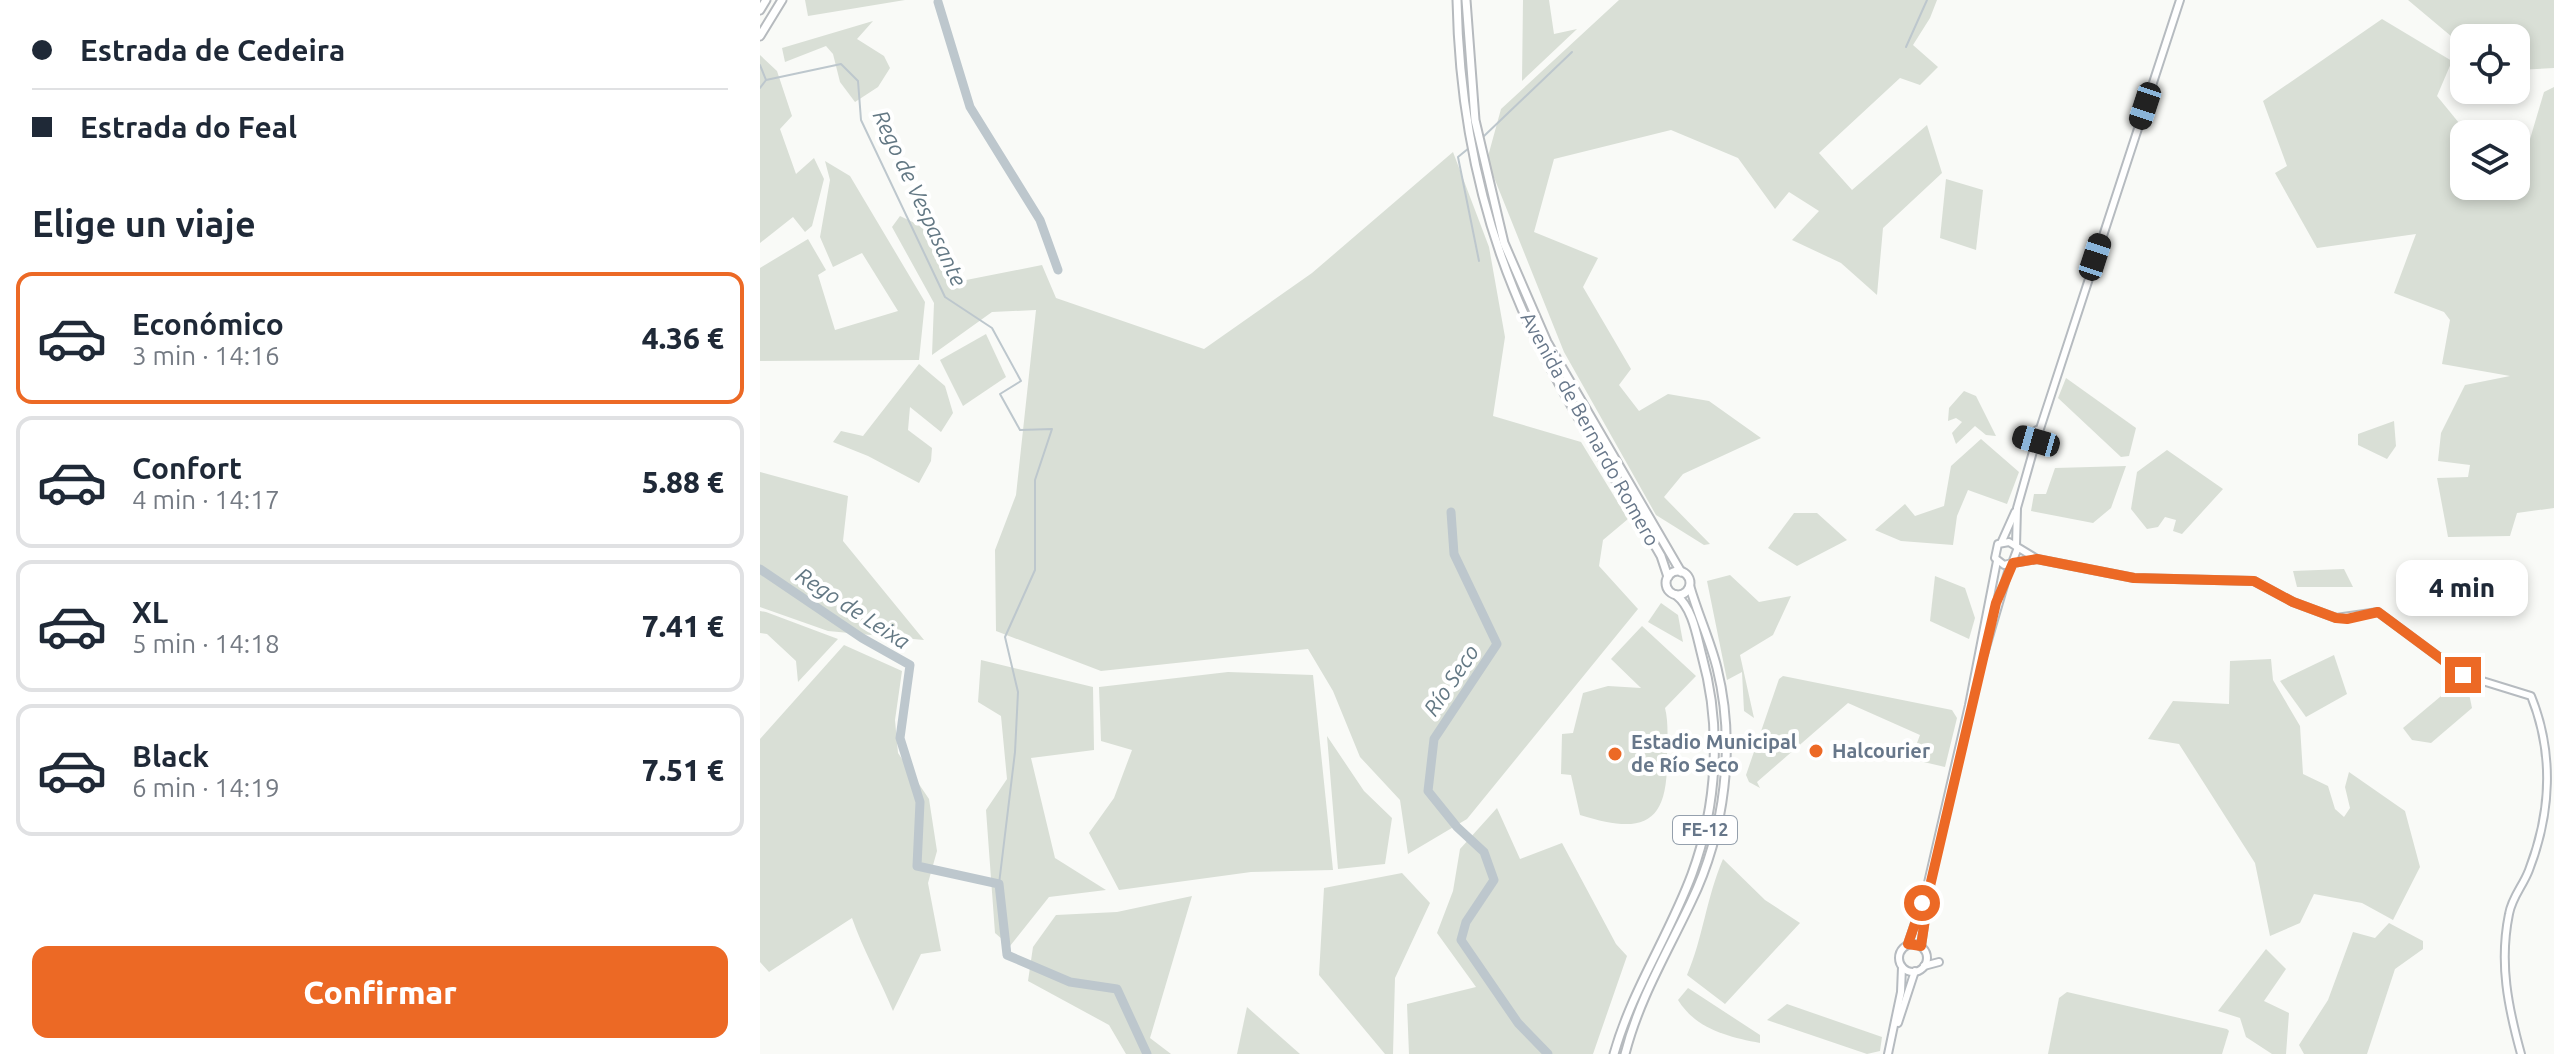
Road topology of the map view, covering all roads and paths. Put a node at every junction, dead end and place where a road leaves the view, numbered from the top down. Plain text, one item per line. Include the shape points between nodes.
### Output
1 (766, 0) edge
2 (782, 0) edge
3 (1457, 0) edge
4 (1466, 0) edge
5 (2180, 0) edge
6 (760, 10) edge
7 (760, 36) edge
8 (2040, 427) junction
9 (2020, 436) junction
10 (2036, 441) junction
11 (2032, 453) junction
12 (2017, 508) junction
13 (2002, 542) junction
14 (2016, 548) junction
15 (2037, 559) junction
16 (1997, 561) junction
17 (2011, 563) junction
18 (1681, 572) junction
19 (1668, 577) junction
20 (1690, 587) junction
21 (1676, 595) junction
22 (1908, 944) junction
23 (1921, 946) junction
24 (1926, 955) junction
25 (1924, 966) junction
26 (1902, 967) junction
27 (1915, 971) junction
28 (1614, 1054) edge
29 (1625, 1054) edge
30 (1890, 1054) edge
31 (2521, 1054) edge

1 - 6 highway
2 - 7 highway
3 - 19 highway, Avenida de Bernardo Romero via 1466,122 1497,245 1545,356 1661,556
4 - 18 highway, Avenida de Bernardo Romero via 1475,120 1504,243 1547,342
5 - 8 main road
8 - 9 main road
8 - 10 main road
9 - 10 main road
9 - 11 main road
10 - 11 main road
11 - 12 main road
12 - 13 main road
12 - 14 main road
13 - 14 main road
13 - 16 main road via 1994,550
14 - 15 main road
14 - 17 main road
15 - 17 main road
15 - 31 main road via 2134,578 2254,581 2336,618 2378,612 2463,675 2531,696 2551,782 2533,859 2508,918 2504,985
16 - 17 main road
16 - 22 main road via 1959,751
17 - 23 main road via 1996,603 1940,841
18 - 19 highway
18 - 20 highway
19 - 21 highway via 1666,587
20 - 21 highway
20 - 29 highway, FE-12 via 1718,673 1725,731 1723,791 1698,886 1651,981
21 - 28 highway, FE-12 via 1695,630 1709,686 1713,783 1691,875 1627,1013
22 - 23 main road
22 - 26 main road via 1899,955
23 - 24 main road
24 - 25 main road
24 - 25 main road via 1939,962
25 - 27 main road
26 - 27 main road
26 - 30 main road
27 - 30 main road

